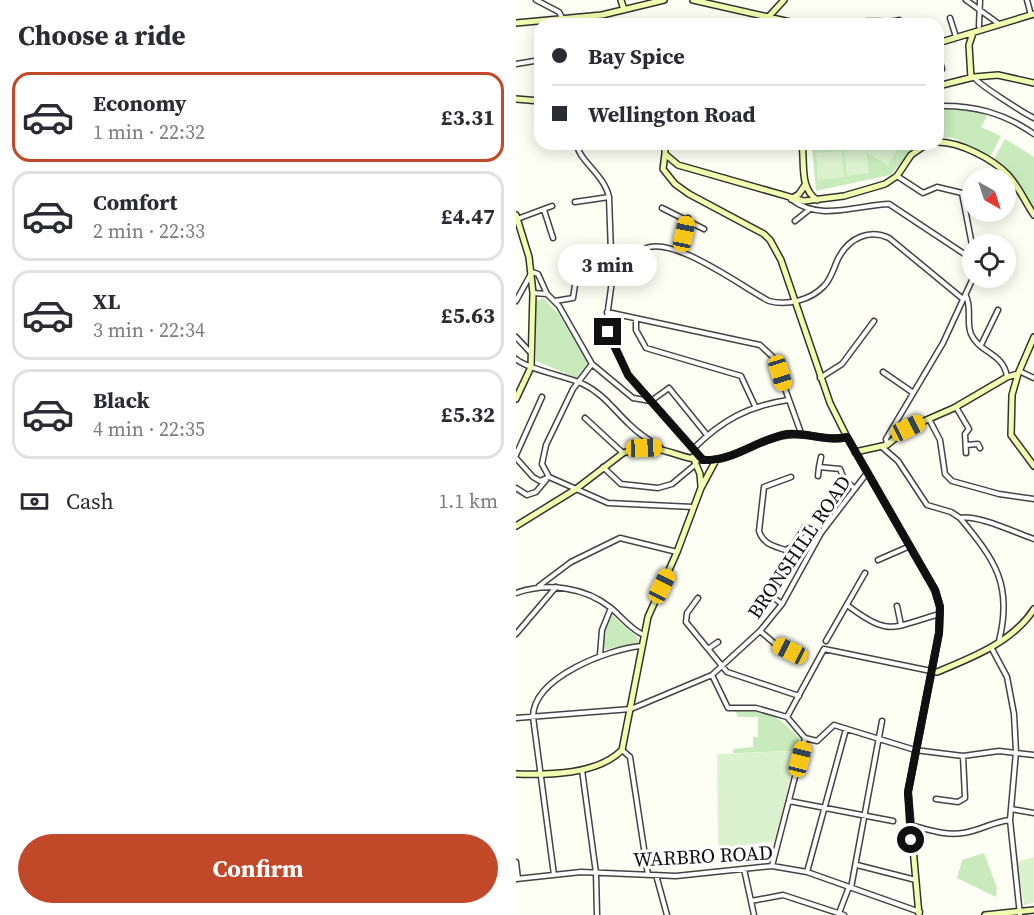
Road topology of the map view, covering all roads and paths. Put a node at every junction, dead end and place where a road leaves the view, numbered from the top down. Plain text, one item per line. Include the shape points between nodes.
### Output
1 (536, 0) edge
2 (621, 0) edge
3 (664, 0) edge
4 (693, 0) edge
5 (784, 0) edge
6 (966, 0) edge
7 (980, 0) edge
8 (1027, 0) edge
9 (624, 10) junction
10 (980, 11) junction
11 (770, 15) junction
12 (1032, 15) edge
13 (562, 18) edge
14 (575, 18) edge
15 (767, 18) edge
16 (780, 18) edge
17 (950, 18) dead end
18 (534, 22) edge
19 (516, 23) edge
20 (999, 24) junction
21 (980, 26) dead end
22 (973, 33) junction
23 (956, 37) junction
24 (944, 41) edge
25 (534, 61) edge
26 (516, 64) edge
27 (972, 78) junction
28 (1034, 83) edge
29 (944, 85) edge
30 (516, 99) edge
31 (534, 100) edge
32 (944, 106) edge
33 (1034, 118) edge
34 (1034, 134) edge
35 (944, 143) edge
36 (579, 150) edge
37 (665, 150) edge
38 (802, 150) edge
39 (918, 150) edge
40 (665, 154) junction
41 (673, 162) junction
42 (666, 174) junction
43 (897, 176) junction
44 (805, 185) junction
45 (609, 197) junction
46 (791, 199) junction
47 (817, 200) junction
48 (575, 202) dead end
49 (552, 206) dead end
50 (662, 208) dead end
51 (810, 209) junction
52 (544, 210) junction
53 (1034, 215) edge
54 (517, 217) edge
55 (687, 218) junction
56 (795, 221) dead end
57 (704, 229) dead end
58 (970, 234) edge
59 (553, 238) dead end
60 (681, 251) junction
61 (962, 252) edge
62 (532, 272) junction
63 (577, 272) dead end
64 (612, 281) junction
65 (968, 288) edge
66 (533, 293) junction
67 (547, 294) junction
68 (964, 297) junction
69 (516, 301) edge
70 (555, 301) junction
71 (795, 302) junction
72 (998, 310) dead end
73 (607, 312) junction
74 (636, 319) junction
75 (874, 321) dead end
76 (1034, 336) edge
77 (516, 338) edge
78 (981, 345) junction
79 (532, 353) junction
80 (516, 359) edge
81 (592, 364) junction
82 (531, 367) junction
83 (883, 372) dead end
84 (1018, 373) junction
85 (1007, 377) junction
86 (820, 378) junction
87 (1034, 378) edge
88 (578, 382) junction
89 (912, 392) junction
90 (542, 397) dead end
91 (516, 399) edge
92 (789, 400) junction
93 (651, 401) junction
94 (755, 406) junction
95 (956, 407) junction
96 (585, 418) dead end
97 (929, 418) junction
98 (801, 433) junction
99 (708, 435) junction
100 (847, 437) junction
101 (966, 445) junction
102 (885, 446) junction
103 (660, 447) junction
104 (980, 448) dead end
105 (693, 449) junction
106 (855, 452) junction
107 (623, 453) junction
108 (966, 453) dead end
109 (516, 457) edge
110 (693, 457) junction
111 (821, 457) dead end
112 (703, 460) junction
113 (716, 460) junction
114 (696, 464) junction
115 (1034, 466) edge
116 (603, 467) junction
117 (819, 467) junction
118 (868, 472) junction
119 (818, 476) dead end
120 (791, 477) dead end
121 (548, 478) junction
122 (516, 488) edge
123 (701, 488) junction
124 (576, 489) junction
125 (855, 489) junction
126 (1034, 499) edge
127 (693, 507) junction
128 (960, 518) junction
129 (516, 526) edge
130 (821, 533) junction
131 (1034, 539) edge
132 (911, 546) junction
133 (677, 552) junction
134 (878, 560) dead end
135 (865, 573) dead end
136 (538, 586) junction
137 (556, 587) junction
138 (516, 593) edge
139 (698, 598) dead end
140 (782, 604) junction
141 (758, 605) dead end
142 (847, 605) junction
143 (897, 606) dead end
144 (611, 608) junction
145 (1034, 609) edge
146 (940, 614) junction
147 (901, 625) junction
148 (760, 631) junction
149 (516, 634) edge
150 (644, 635) junction
151 (826, 641) dead end
152 (718, 642) dead end
153 (999, 642) junction
154 (641, 646) junction
155 (991, 647) junction
156 (708, 649) junction
157 (790, 651) dead end
158 (600, 655) junction
159 (723, 666) junction
160 (931, 671) junction
161 (712, 675) junction
162 (798, 696) junction
163 (631, 709) junction
164 (516, 717) edge
165 (533, 717) junction
166 (787, 717) junction
167 (882, 721) dead end
168 (846, 729) junction
169 (805, 738) junction
170 (879, 739) junction
171 (622, 750) junction
172 (915, 750) junction
173 (1016, 752) junction
174 (1034, 755) edge
175 (963, 756) junction
176 (582, 769) junction
177 (516, 774) edge
178 (539, 774) junction
179 (936, 799) dead end
180 (789, 801) junction
181 (824, 809) junction
182 (1011, 809) junction
183 (1034, 813) edge
184 (865, 816) junction
185 (1010, 820) junction
186 (893, 821) dead end
187 (910, 825) junction
188 (516, 862) edge
189 (857, 865) junction
190 (772, 866) junction
191 (744, 868) junction
192 (807, 872) junction
193 (596, 873) junction
194 (554, 875) junction
195 (648, 875) junction
196 (656, 875) junction
197 (517, 879) edge
198 (917, 880) junction
199 (850, 888) junction
200 (751, 901) junction
201 (1034, 910) edge
202 (920, 913) edge
203 (842, 914) edge
204 (1020, 914) edge
205 (597, 915) edge
206 (667, 915) edge
207 (754, 915) edge
208 (927, 915) edge
209 (985, 915) edge

1 - 13 street via 559,12
2 - 9 street
3 - 9 street
4 - 11 street
5 - 11 street
6 - 10 street
7 - 10 street
8 - 12 street
9 - 14 street
10 - 20 street
10 - 21 street
11 - 15 street
11 - 16 street
12 - 20 street
17 - 23 street
18 - 19 street
20 - 22 street
22 - 23 street
22 - 27 street via 969,45
23 - 24 street
25 - 26 street
27 - 28 street via 998,75
27 - 29 street
27 - 33 street
30 - 31 street
32 - 34 street via 977,107 1017,122
35 - 53 street via 990,162 1008,175
36 - 45 street via 599,173
37 - 40 street
38 - 44 street
39 - 43 street
40 - 41 street
40 - 42 street
41 - 42 street
41 - 46 street
42 - 71 street via 689,194 770,240
43 - 47 street via 861,192
43 - 58 street via 923,193 937,186 962,194
44 - 46 street
44 - 47 street
45 - 48 street
45 - 64 street
46 - 47 street
46 - 51 street
49 - 52 street
50 - 55 street
51 - 56 street
51 - 61 street via 842,211 889,204
52 - 54 street
52 - 59 street
54 - 62 street
55 - 57 street
55 - 60 street
60 - 64 street via 659,245 646,248
60 - 71 street via 769,301
62 - 66 street
62 - 67 street via 538,274
62 - 69 street
63 - 70 street via 573,298
64 - 73 street
65 - 68 street
66 - 67 street
66 - 79 street
67 - 70 street
68 - 71 street via 878,232 854,240 840,254 826,284
68 - 78 street via 969,303 970,333
68 - 89 street via 943,343
70 - 81 street
71 - 86 street
72 - 78 street
73 - 74 street
73 - 93 street via 606,324 621,364
74 - 92 street via 760,345 774,358
74 - 94 street via 636,330 646,348 741,376
75 - 86 street via 842,364
76 - 84 street
77 - 79 street
78 - 85 street via 1003,363
79 - 82 street
80 - 82 street
81 - 88 street
81 - 93 street via 633,398
82 - 88 street
82 - 91 street
83 - 89 street
84 - 85 street
84 - 87 street
84 - 115 street via 1012,394 1011,435
85 - 95 street
86 - 100 street
88 - 103 street via 601,393 630,426
88 - 121 street via 546,445 542,464
89 - 102 street
90 - 109 street
92 - 94 street
92 - 98 street
93 - 99 street via 669,388
93 - 105 street
94 - 99 street via 728,418
95 - 97 street
95 - 101 street via 969,429 965,434
96 - 107 street
97 - 102 street
97 - 126 street via 940,440 945,474 952,481
98 - 100 street
98 - 113 street via 765,440
99 - 105 street
100 - 106 street
101 - 104 street via 978,444
101 - 108 street
102 - 106 street
102 - 128 street via 927,505
103 - 107 street
103 - 110 street
105 - 112 street
106 - 118 street
107 - 116 street
109 - 121 street via 533,477 540,481
110 - 112 street
110 - 114 street
111 - 117 street
112 - 113 street
113 - 123 street
114 - 116 street via 672,484 658,488 621,484
114 - 123 street
116 - 124 street
117 - 119 street
117 - 125 street via 840,469
118 - 125 street, BRONSHILL ROAD
118 - 132 street
120 - 130 street via 764,487 761,537 785,550 792,547 805,527
121 - 122 street via 536,492 527,495
121 - 124 street
123 - 127 street
124 - 127 street via 608,503
124 - 129 street
125 - 130 street, BRONSHILL ROAD
127 - 133 street
128 - 131 street
128 - 153 street via 985,548 1001,579 1004,608
130 - 140 street, BRONSHILL ROAD
132 - 134 street
132 - 146 street via 935,590
133 - 136 street via 620,538 571,562
133 - 150 street
135 - 142 street
136 - 137 street
136 - 138 street
137 - 144 street via 594,597
137 - 149 street
139 - 156 street via 686,619
140 - 141 street via 774,598
140 - 148 street, BRONSHILL ROAD
142 - 147 street via 880,627
142 - 151 street
143 - 147 street
144 - 150 street
144 - 158 street via 602,630
145 - 153 street via 1020,627
146 - 147 street
146 - 160 street
148 - 157 street
148 - 159 street, BRONSHILL ROAD
150 - 154 street
152 - 156 street
153 - 155 street
154 - 158 street
154 - 163 street
155 - 160 street via 937,672
155 - 173 street via 1007,677
156 - 159 street
158 - 165 street via 548,687 535,704
159 - 161 street, BRONSHILL ROAD
159 - 162 street via 727,672
160 - 162 street via 824,649
160 - 172 street
161 - 163 street, BRONSHILL ROAD
161 - 166 street via 728,708 756,708
162 - 166 street
163 - 165 street, BRONSHILL ROAD
163 - 171 street
164 - 165 street, BRONSHILL ROAD
165 - 178 street
166 - 169 street
167 - 170 street
168 - 169 street via 834,725 817,741
168 - 170 street
168 - 181 street
169 - 180 street
170 - 172 street
170 - 184 street
171 - 176 street
171 - 195 street via 630,757
172 - 175 street
172 - 187 street via 908,792
173 - 174 street
173 - 175 street
173 - 182 street
175 - 179 street via 965,798 958,802
176 - 178 street
176 - 193 street
177 - 178 street
178 - 194 street
180 - 181 street
180 - 190 street
181 - 184 street
181 - 192 street
182 - 183 street
182 - 185 street
184 - 186 street
184 - 189 street
185 - 187 street via 948,834
185 - 204 street
187 - 198 street
188 - 197 street
189 - 198 street
189 - 199 street
190 - 191 street, WARBRO ROAD
190 - 192 street, WARBRO ROAD
191 - 196 street, WARBRO ROAD
191 - 200 street
192 - 199 street, WARBRO ROAD
193 - 194 street, WARBRO ROAD
193 - 195 street, WARBRO ROAD
193 - 205 street
194 - 197 street, WARBRO ROAD
195 - 196 street, WARBRO ROAD
196 - 206 street
198 - 202 street
199 - 202 street, WARBRO ROAD
199 - 203 street
200 - 203 street via 783,895
200 - 207 street
201 - 204 street
202 - 208 street
204 - 209 street

